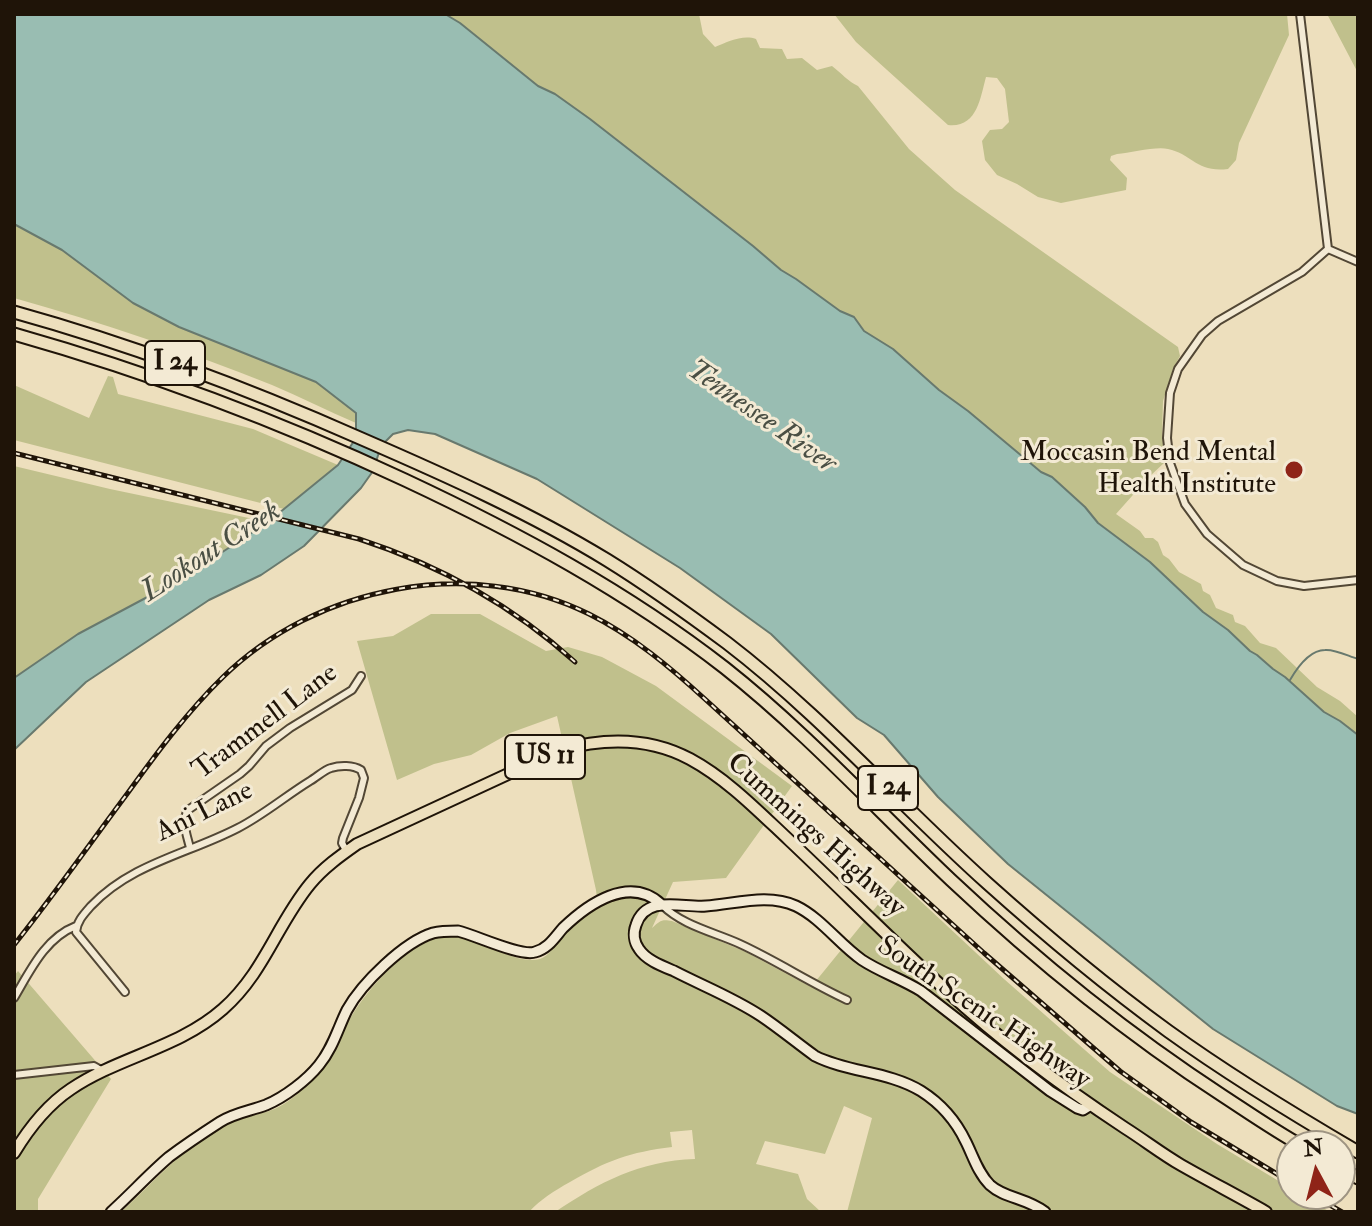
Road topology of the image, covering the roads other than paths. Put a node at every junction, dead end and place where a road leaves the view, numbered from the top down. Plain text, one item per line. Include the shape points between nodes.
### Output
1 (1300, 14) edge
2 (1328, 249) junction
3 (1358, 262) edge
4 (14, 312) edge
5 (14, 334) edge
6 (1358, 580) edge
7 (361, 676) dead end
8 (190, 848) junction
9 (347, 852) junction
10 (661, 904) junction
11 (76, 926) junction
12 (125, 992) dead end
13 (14, 998) edge
14 (847, 1000) dead end
15 (103, 1071) junction
16 (14, 1075) edge
17 (1091, 1105) junction
18 (1277, 1130) edge
19 (1358, 1152) edge
20 (14, 1153) edge
21 (111, 1212) edge
22 (1045, 1212) edge
23 (1266, 1212) edge

1 - 2 street
2 - 3 street
2 - 6 street via 1302,272 1202,335 1178,369 1170,393 1167,438 1185,504 1207,534 1243,565 1277,581 1304,586
4 - 19 highway, I 24 via 184,366 332,426 552,529 606,560 782,686 984,880 1082,964 1235,1077
5 - 18 highway, I 24 via 181,387 326,445 483,517 623,596 778,713 1016,940 1158,1052
7 - 8 street, Trammell Lane via 352,690 290,728 240,774 188,810 184,825
8 - 9 street, Ani Lane via 239,828 330,768 357,767 363,785 343,838
8 - 11 street, Ani Lane via 116,884
9 - 15 main road, Cummings Highway / US 11 via 310,884 239,994 190,1032
9 - 17 main road, Cummings Highway / US 11 via 560,750 610,741 659,747 714,774 948,993
10 - 14 street via 684,921 737,942
10 - 17 main road, South Scenic Highway via 700,907 760,900 794,905 860,959 921,991 1050,1091 1077,1108
10 - 21 main road, South Scenic Highway via 635,891 601,899 531,954 458,931 419,940 358,993 318,1067 290,1091 238,1112 172,1156
10 - 22 main road via 637,923 635,941 645,956 746,1007 826,1062 892,1078 920,1091 954,1121 990,1185
11 - 12 street
11 - 13 street, Ani Lane via 43,951
15 - 16 street via 94,1066
15 - 20 main road, Cummings Highway / US 11 via 49,1107
17 - 23 main road, Cummings Highway / US 11 via 1178,1163

